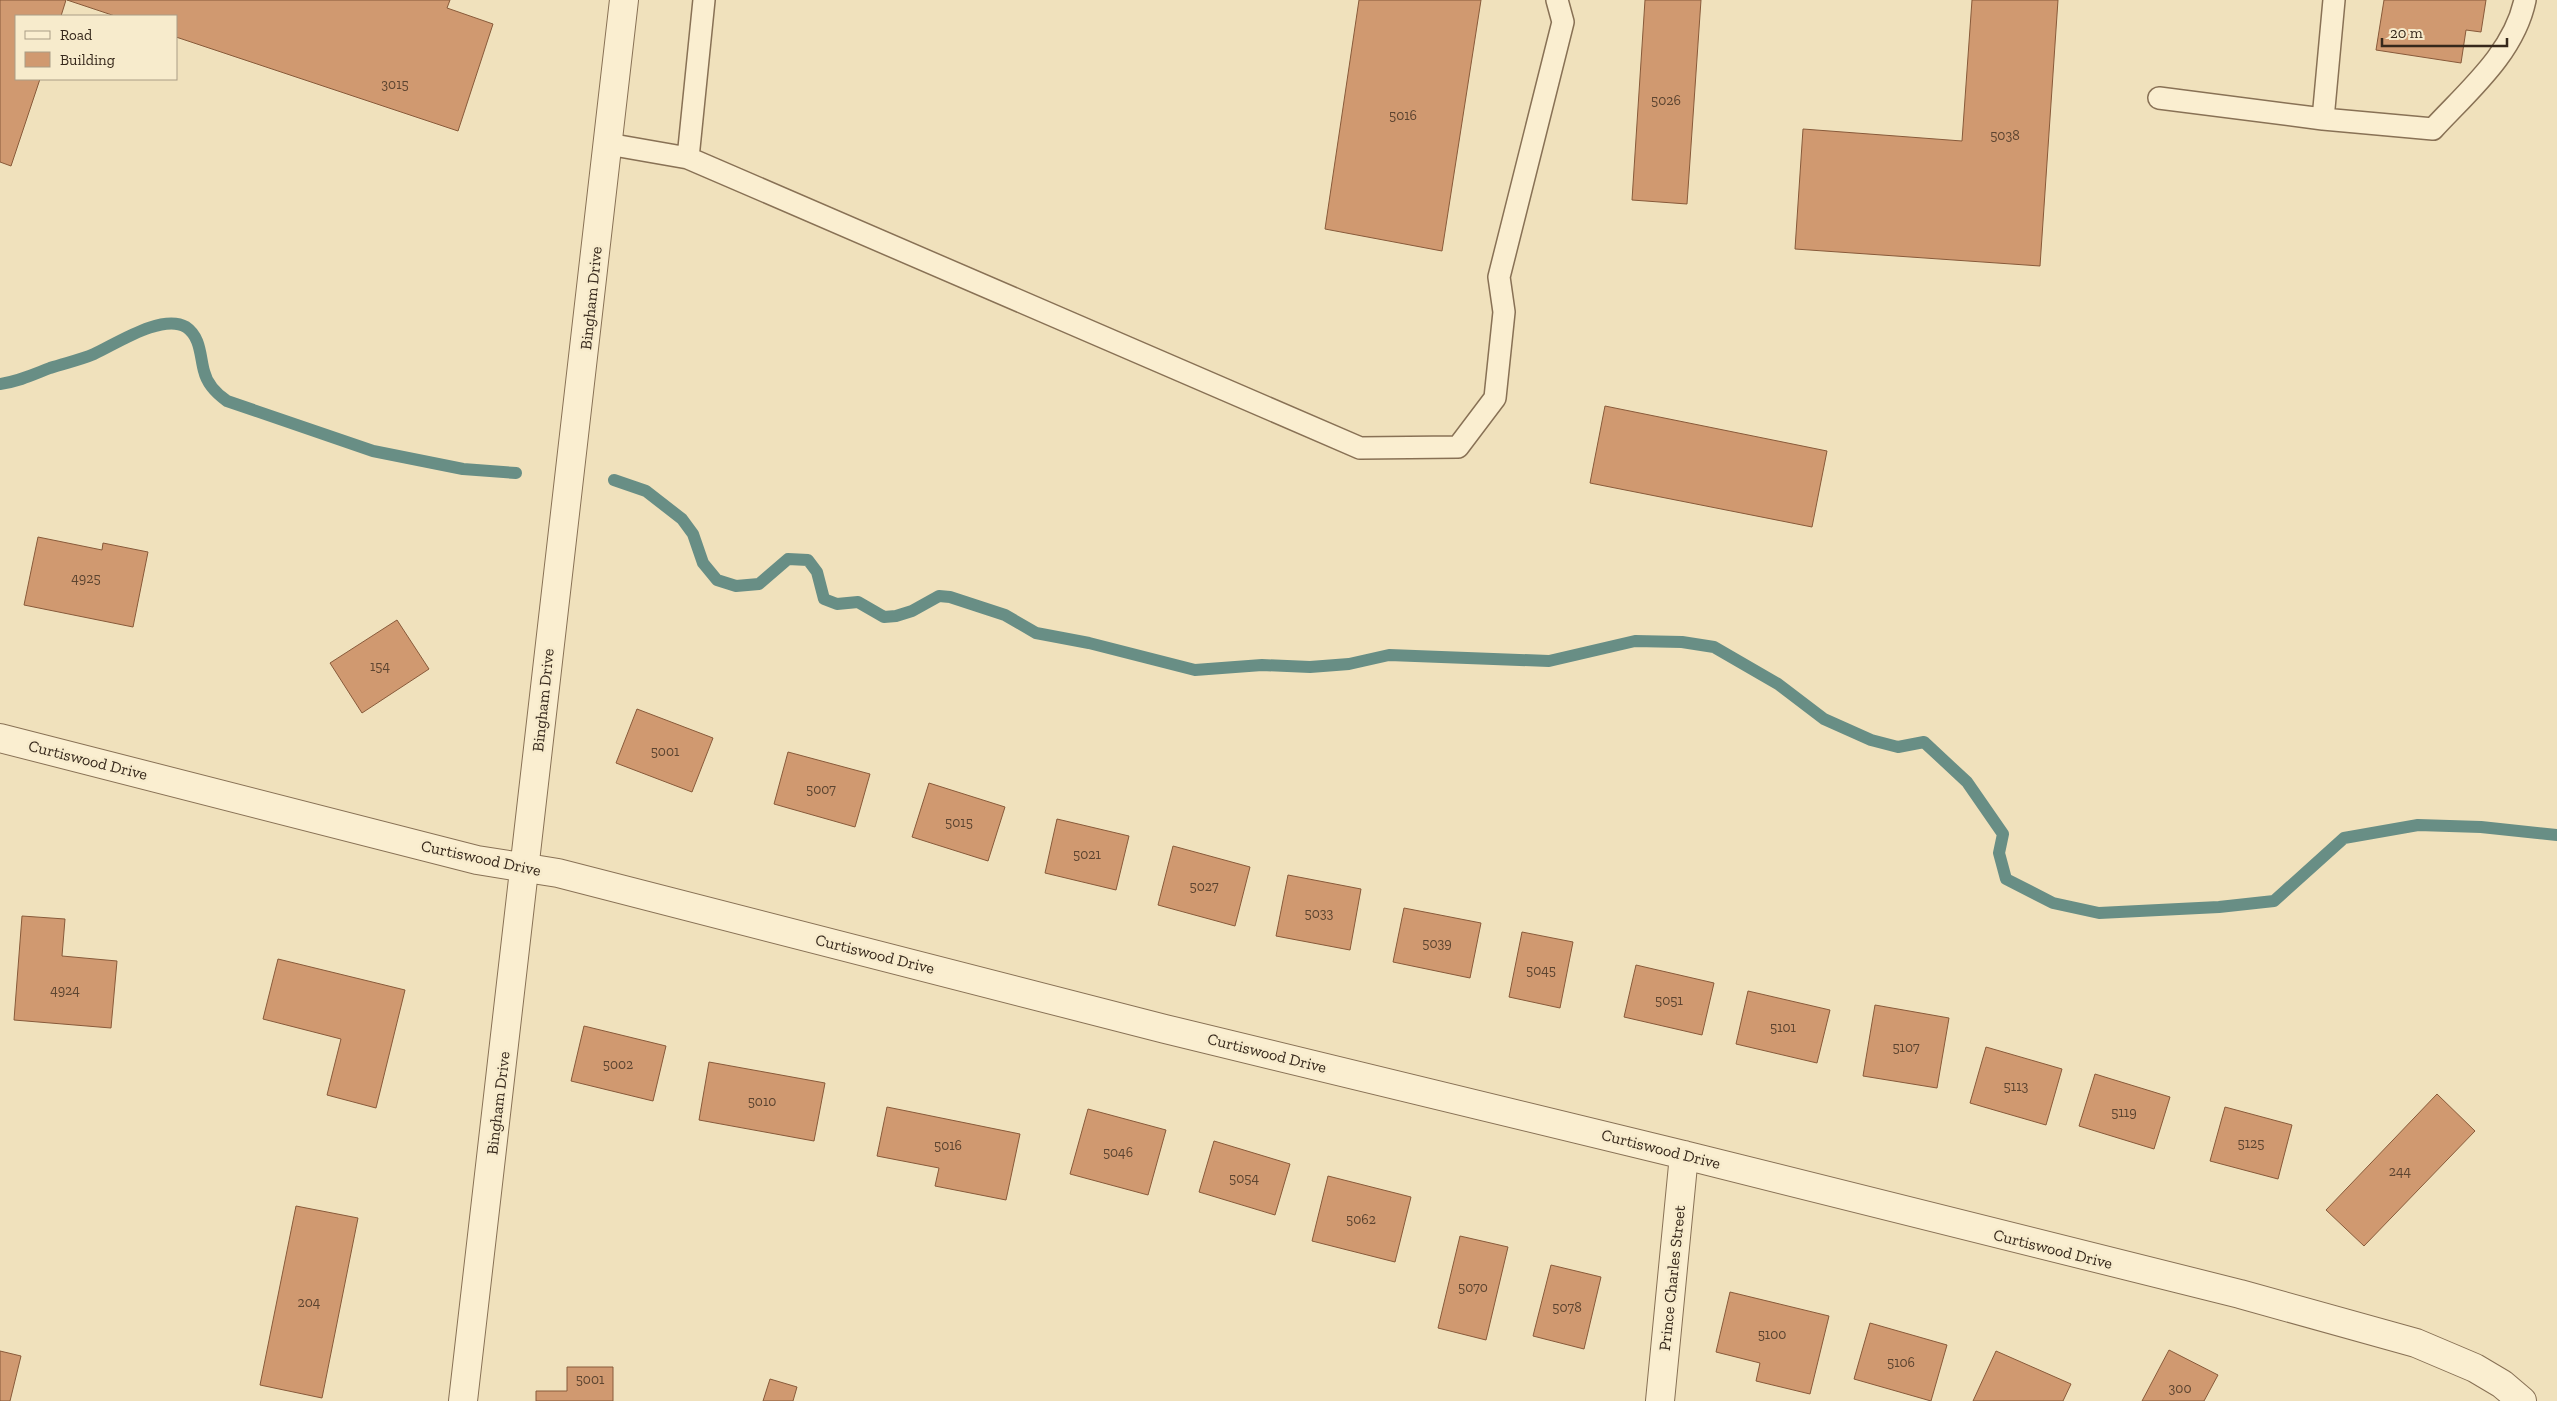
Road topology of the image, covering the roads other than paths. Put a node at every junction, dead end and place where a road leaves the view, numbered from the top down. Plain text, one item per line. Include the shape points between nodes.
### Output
1 (624, 0) edge
2 (704, 0) edge
3 (1557, 0) edge
4 (2334, 0) edge
5 (2525, 0) edge
6 (2159, 98) dead end
7 (2323, 119) junction
8 (608, 144) junction
9 (688, 158) junction
10 (0, 738) edge
11 (525, 868) junction
12 (1684, 1155) junction
13 (462, 1401) edge
14 (1660, 1401) edge
15 (2522, 1401) edge

1 - 8 street, Bingham Drive
2 - 9 lane
3 - 9 lane via 1563,22 1498,277 1504,312 1496,398 1458,447 1360,448
4 - 7 lane
5 - 7 lane via 2503,52 2433,129
6 - 7 lane
8 - 9 lane
8 - 11 street, Bingham Drive
10 - 11 street, Curtiswood Drive via 477,860
11 - 12 street, Curtiswood Drive via 558,873 1165,1029
11 - 13 street, Bingham Drive
12 - 14 street, Prince Charles Street
12 - 15 street, Curtiswood Drive via 2240,1294 2416,1343 2475,1368

